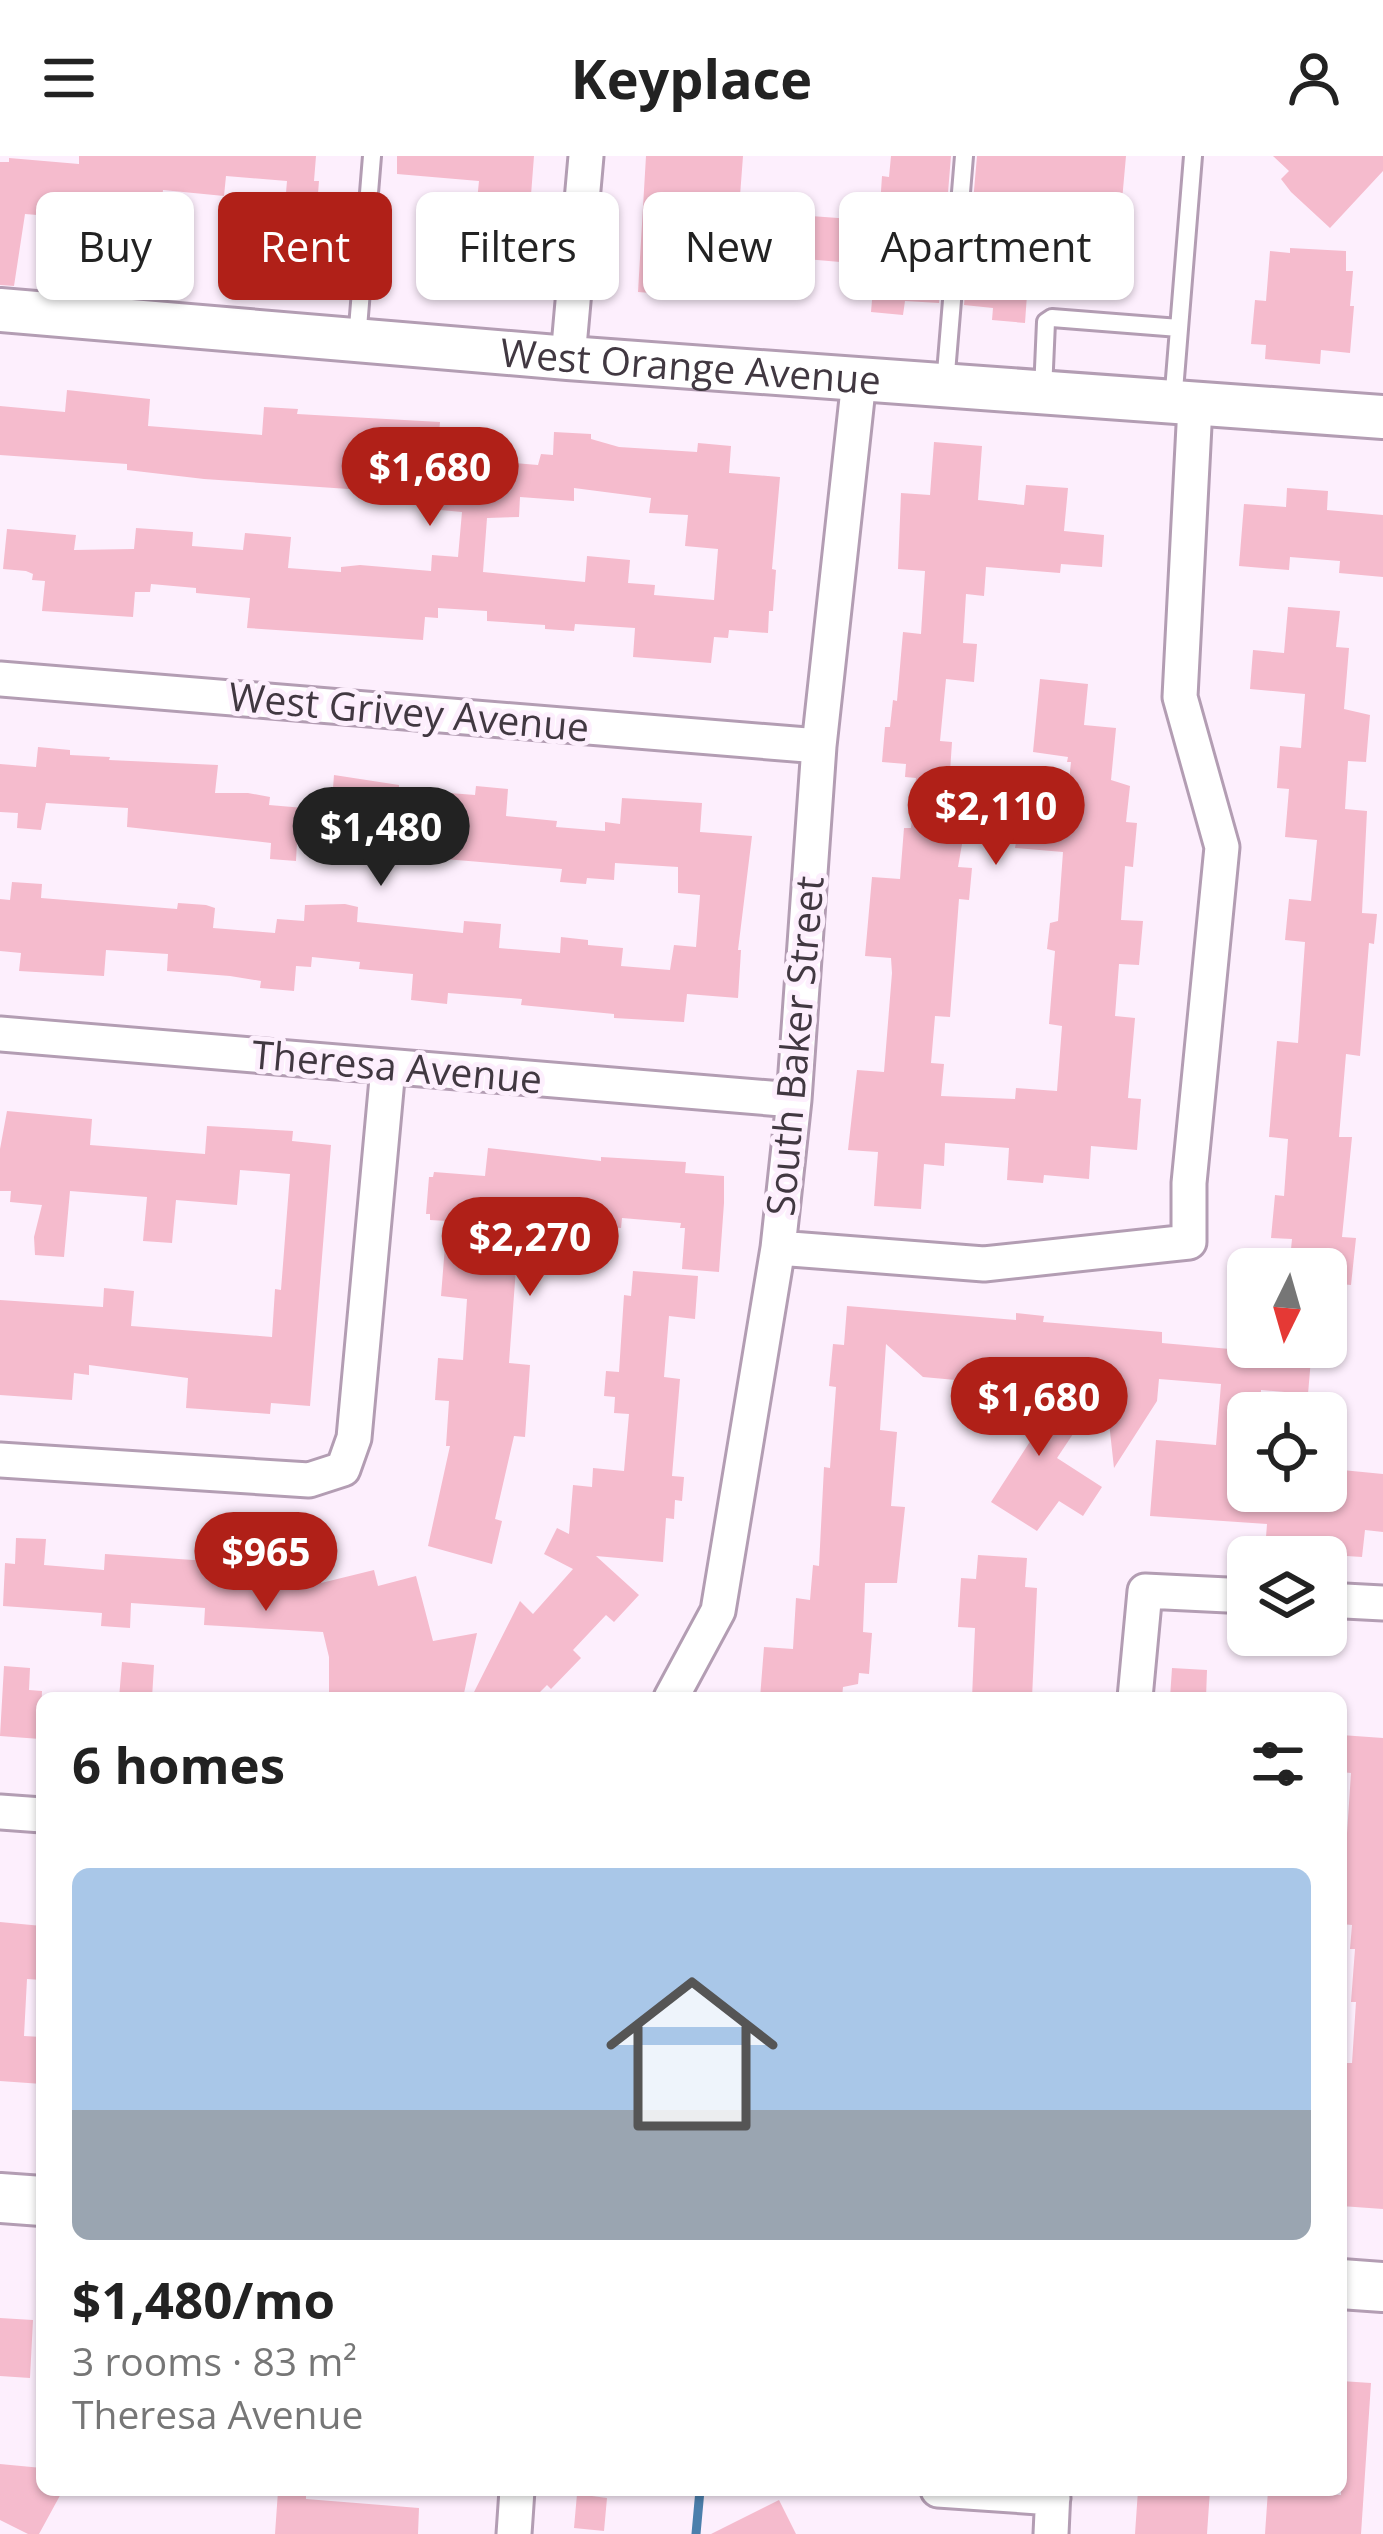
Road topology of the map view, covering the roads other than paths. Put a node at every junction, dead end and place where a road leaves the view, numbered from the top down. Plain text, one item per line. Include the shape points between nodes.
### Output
1 (372, 156) edge
2 (586, 156) edge
3 (964, 156) edge
4 (1193, 156) edge
5 (0, 310) edge
6 (1179, 328) junction
7 (357, 340) junction
8 (568, 358) junction
9 (859, 380) junction
10 (945, 386) junction
11 (1042, 394) junction
12 (1184, 405) junction
13 (1383, 417) edge
14 (0, 679) edge
15 (819, 746) junction
16 (0, 1034) edge
17 (388, 1068) junction
18 (794, 1100) junction
19 (778, 1248) junction
20 (0, 1460) edge
21 (1227, 1595) edge
22 (1347, 1601) edge
23 (1383, 1604) edge
24 (674, 1692) edge
25 (1136, 1692) edge
26 (0, 1812) edge
27 (36, 1815) edge
28 (0, 2198) edge
29 (36, 2201) edge
30 (1347, 2284) edge
31 (1383, 2287) edge
32 (517, 2496) edge
33 (1053, 2496) edge
34 (514, 2534) edge
35 (1051, 2534) edge

1 - 7 lane
2 - 8 street
3 - 10 lane
4 - 6 lane
5 - 7 street, West Orange Avenue
6 - 11 lane via 1052,318
6 - 12 lane
7 - 8 street, West Orange Avenue
8 - 9 street, West Orange Avenue
9 - 10 street, West Orange Avenue
9 - 15 street, South Baker Street
10 - 11 street, West Orange Avenue
11 - 12 street, West Orange Avenue
12 - 13 street, West Orange Avenue
12 - 19 street via 1180,697 1222,848 1189,1242 984,1264
14 - 15 street, West Grivey Avenue
15 - 18 street, South Baker Street
16 - 17 street, Theresa Avenue
17 - 18 street, Theresa Avenue
17 - 20 street via 353,1438 343,1469 309,1480
18 - 19 street, South Baker Street
19 - 24 street, South Baker Street via 718,1611
21 - 25 street via 1145,1591
22 - 23 street
26 - 27 street
28 - 29 main road
30 - 31 main road
32 - 34 street
33 - 35 street

